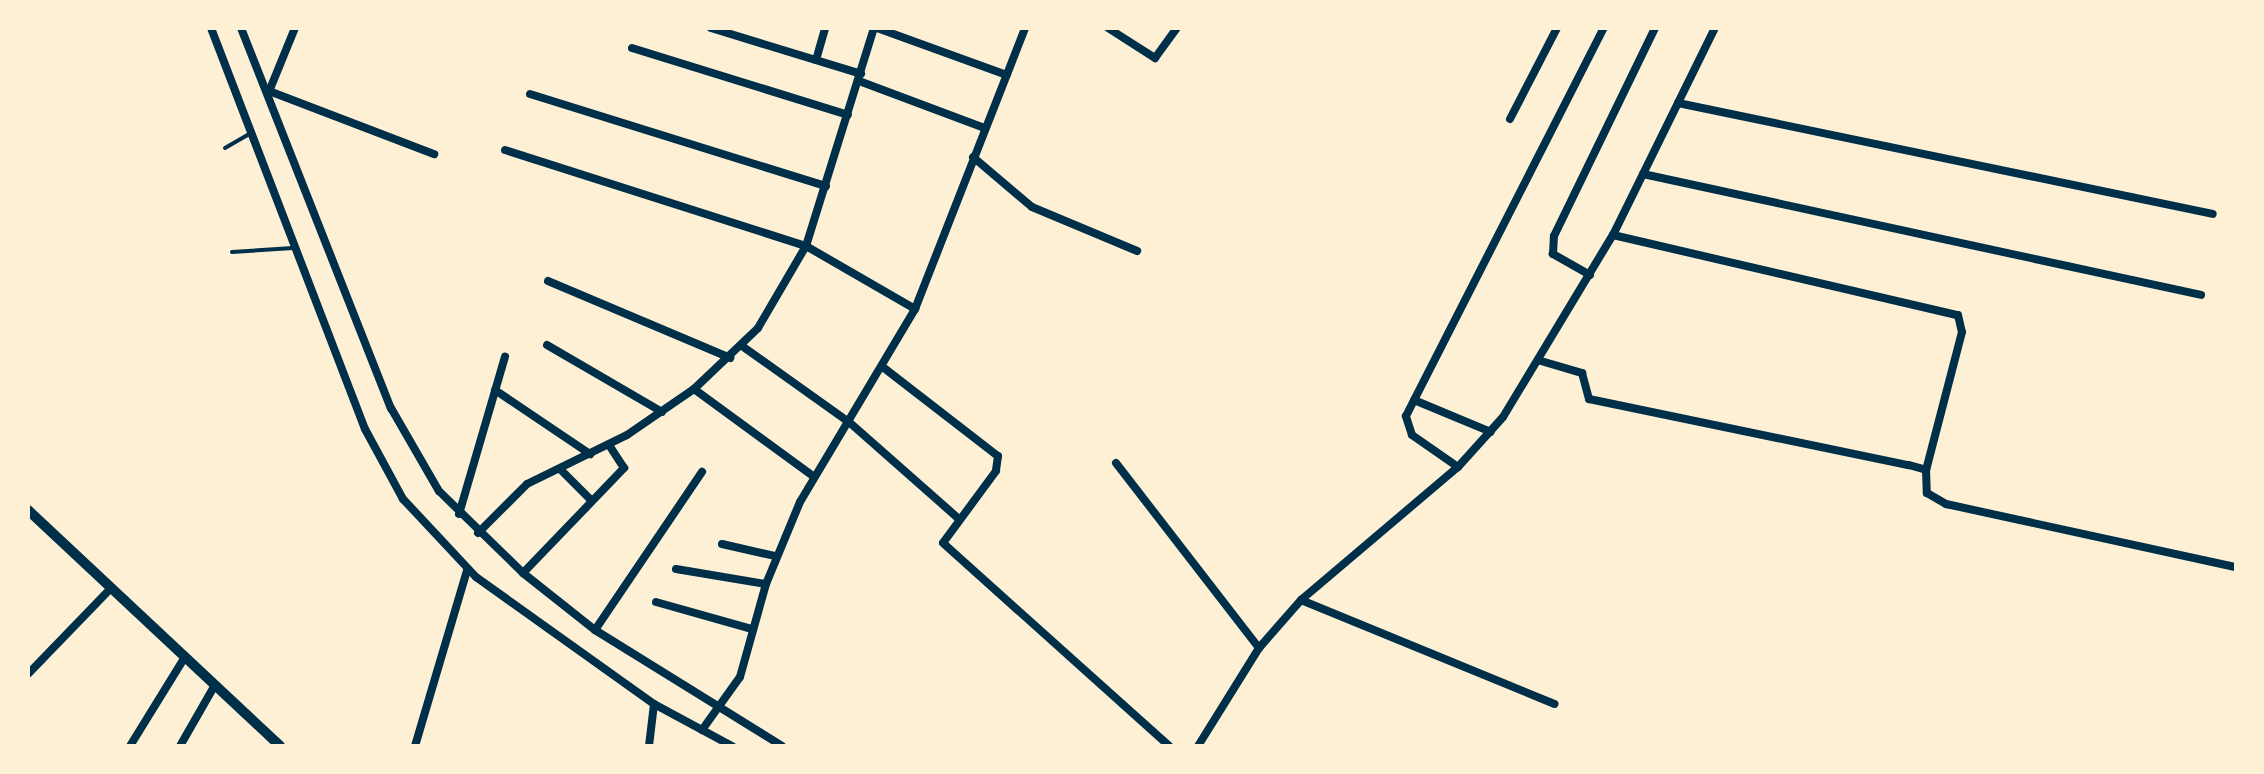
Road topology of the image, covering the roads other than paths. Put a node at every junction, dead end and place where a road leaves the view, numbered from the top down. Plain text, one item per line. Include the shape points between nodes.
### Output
1 (211, 28) edge
2 (241, 28) edge
3 (295, 28) edge
4 (711, 28) edge
5 (825, 28) edge
6 (876, 28) edge
7 (1025, 28) edge
8 (1108, 28) edge
9 (1177, 28) edge
10 (1557, 28) edge
11 (1604, 28) edge
12 (1655, 28) edge
13 (1715, 28) edge
14 (632, 48) dead end
15 (816, 60) junction
16 (1007, 75) junction
17 (860, 77) junction
18 (268, 94) junction
19 (530, 94) dead end
20 (1678, 103) junction
21 (848, 115) junction
22 (1510, 119) dead end
23 (985, 128) junction
24 (251, 133) junction
25 (225, 148) dead end
26 (505, 150) dead end
27 (434, 154) dead end
28 (973, 157) junction
29 (1643, 174) junction
30 (826, 186) junction
31 (2213, 214) dead end
32 (1613, 235) junction
33 (806, 246) junction
34 (293, 248) junction
35 (1137, 251) dead end
36 (232, 252) dead end
37 (1590, 275) junction
38 (548, 281) dead end
39 (2201, 295) dead end
40 (915, 309) junction
41 (547, 345) dead end
42 (742, 346) junction
43 (505, 357) dead end
44 (730, 358) junction
45 (1541, 361) junction
46 (884, 368) junction
47 (694, 389) junction
48 (495, 390) junction
49 (1414, 400) junction
50 (662, 412) junction
51 (849, 422) junction
52 (1491, 432) junction
53 (609, 445) junction
54 (590, 454) junction
55 (1116, 463) dead end
56 (1458, 467) junction
57 (560, 469) junction
58 (1926, 470) junction
59 (702, 472) dead end
60 (813, 476) junction
61 (591, 500) junction
62 (28, 510) edge
63 (459, 514) junction
64 (958, 518) junction
65 (478, 533) junction
66 (722, 544) dead end
67 (775, 556) junction
68 (2236, 567) edge
69 (676, 569) dead end
70 (467, 570) junction
71 (523, 573) junction
72 (766, 584) junction
73 (111, 588) junction
74 (1301, 600) junction
75 (656, 602) dead end
76 (752, 629) junction
77 (595, 630) junction
78 (1259, 648) junction
79 (185, 657) junction
80 (28, 674) edge
81 (215, 685) junction
82 (654, 704) junction
83 (1555, 704) dead end
84 (723, 706) junction
85 (702, 730) junction
86 (130, 746) edge
87 (180, 746) edge
88 (280, 746) edge
89 (415, 746) edge
90 (649, 746) edge
91 (732, 746) edge
92 (782, 746) edge
93 (1169, 746) edge
94 (1198, 746) edge

1 - 24 street
2 - 18 street
3 - 18 street
4 - 15 street
5 - 15 street
6 - 16 street
6 - 17 street
7 - 16 street
8 - 9 street via 1155,58
10 - 22 street
11 - 49 street
12 - 37 street via 1554,236 1553,254
13 - 20 street
14 - 21 street
15 - 17 street
16 - 23 street
17 - 21 street
17 - 23 street
18 - 27 street
18 - 63 street via 398,423
19 - 30 street
20 - 29 street
20 - 31 street
21 - 30 street
23 - 28 street
24 - 25 lane
24 - 34 street
26 - 33 street
28 - 35 street via 1032,207
28 - 40 street
29 - 32 street
29 - 39 street
30 - 33 street
32 - 37 street
32 - 58 street via 1958,315 1962,332
33 - 40 street
33 - 42 street
34 - 36 lane
34 - 70 street via 376,453 419,520
37 - 45 street
38 - 44 street
40 - 46 street
41 - 50 street
42 - 44 street
42 - 51 street
43 - 48 street
44 - 47 street
45 - 52 street
45 - 58 street via 1582,373 1589,399
46 - 51 street
46 - 64 street via 998,456 996,471
47 - 50 street
47 - 60 street
48 - 54 street
48 - 63 street
49 - 52 street
49 - 56 street via 1406,428
50 - 53 street
51 - 60 street
51 - 64 street
52 - 56 street
53 - 54 street
53 - 61 street via 625,467
54 - 57 street
55 - 78 street
56 - 74 street
57 - 61 street
57 - 65 street via 517,491
58 - 68 street via 1927,493 1946,504
59 - 77 street
60 - 67 street
61 - 71 street
62 - 73 street
63 - 65 street
64 - 93 street via 943,543
65 - 71 street
66 - 67 street
67 - 72 street
69 - 72 street
70 - 82 street
70 - 89 street
71 - 77 street
72 - 76 street
73 - 79 street
73 - 80 street
74 - 78 street
74 - 83 street
75 - 76 street
76 - 84 street
77 - 84 street
78 - 94 street
79 - 81 street
79 - 86 street
81 - 87 street
81 - 88 street
82 - 85 street
82 - 90 street
84 - 85 street
84 - 92 street
85 - 91 street

